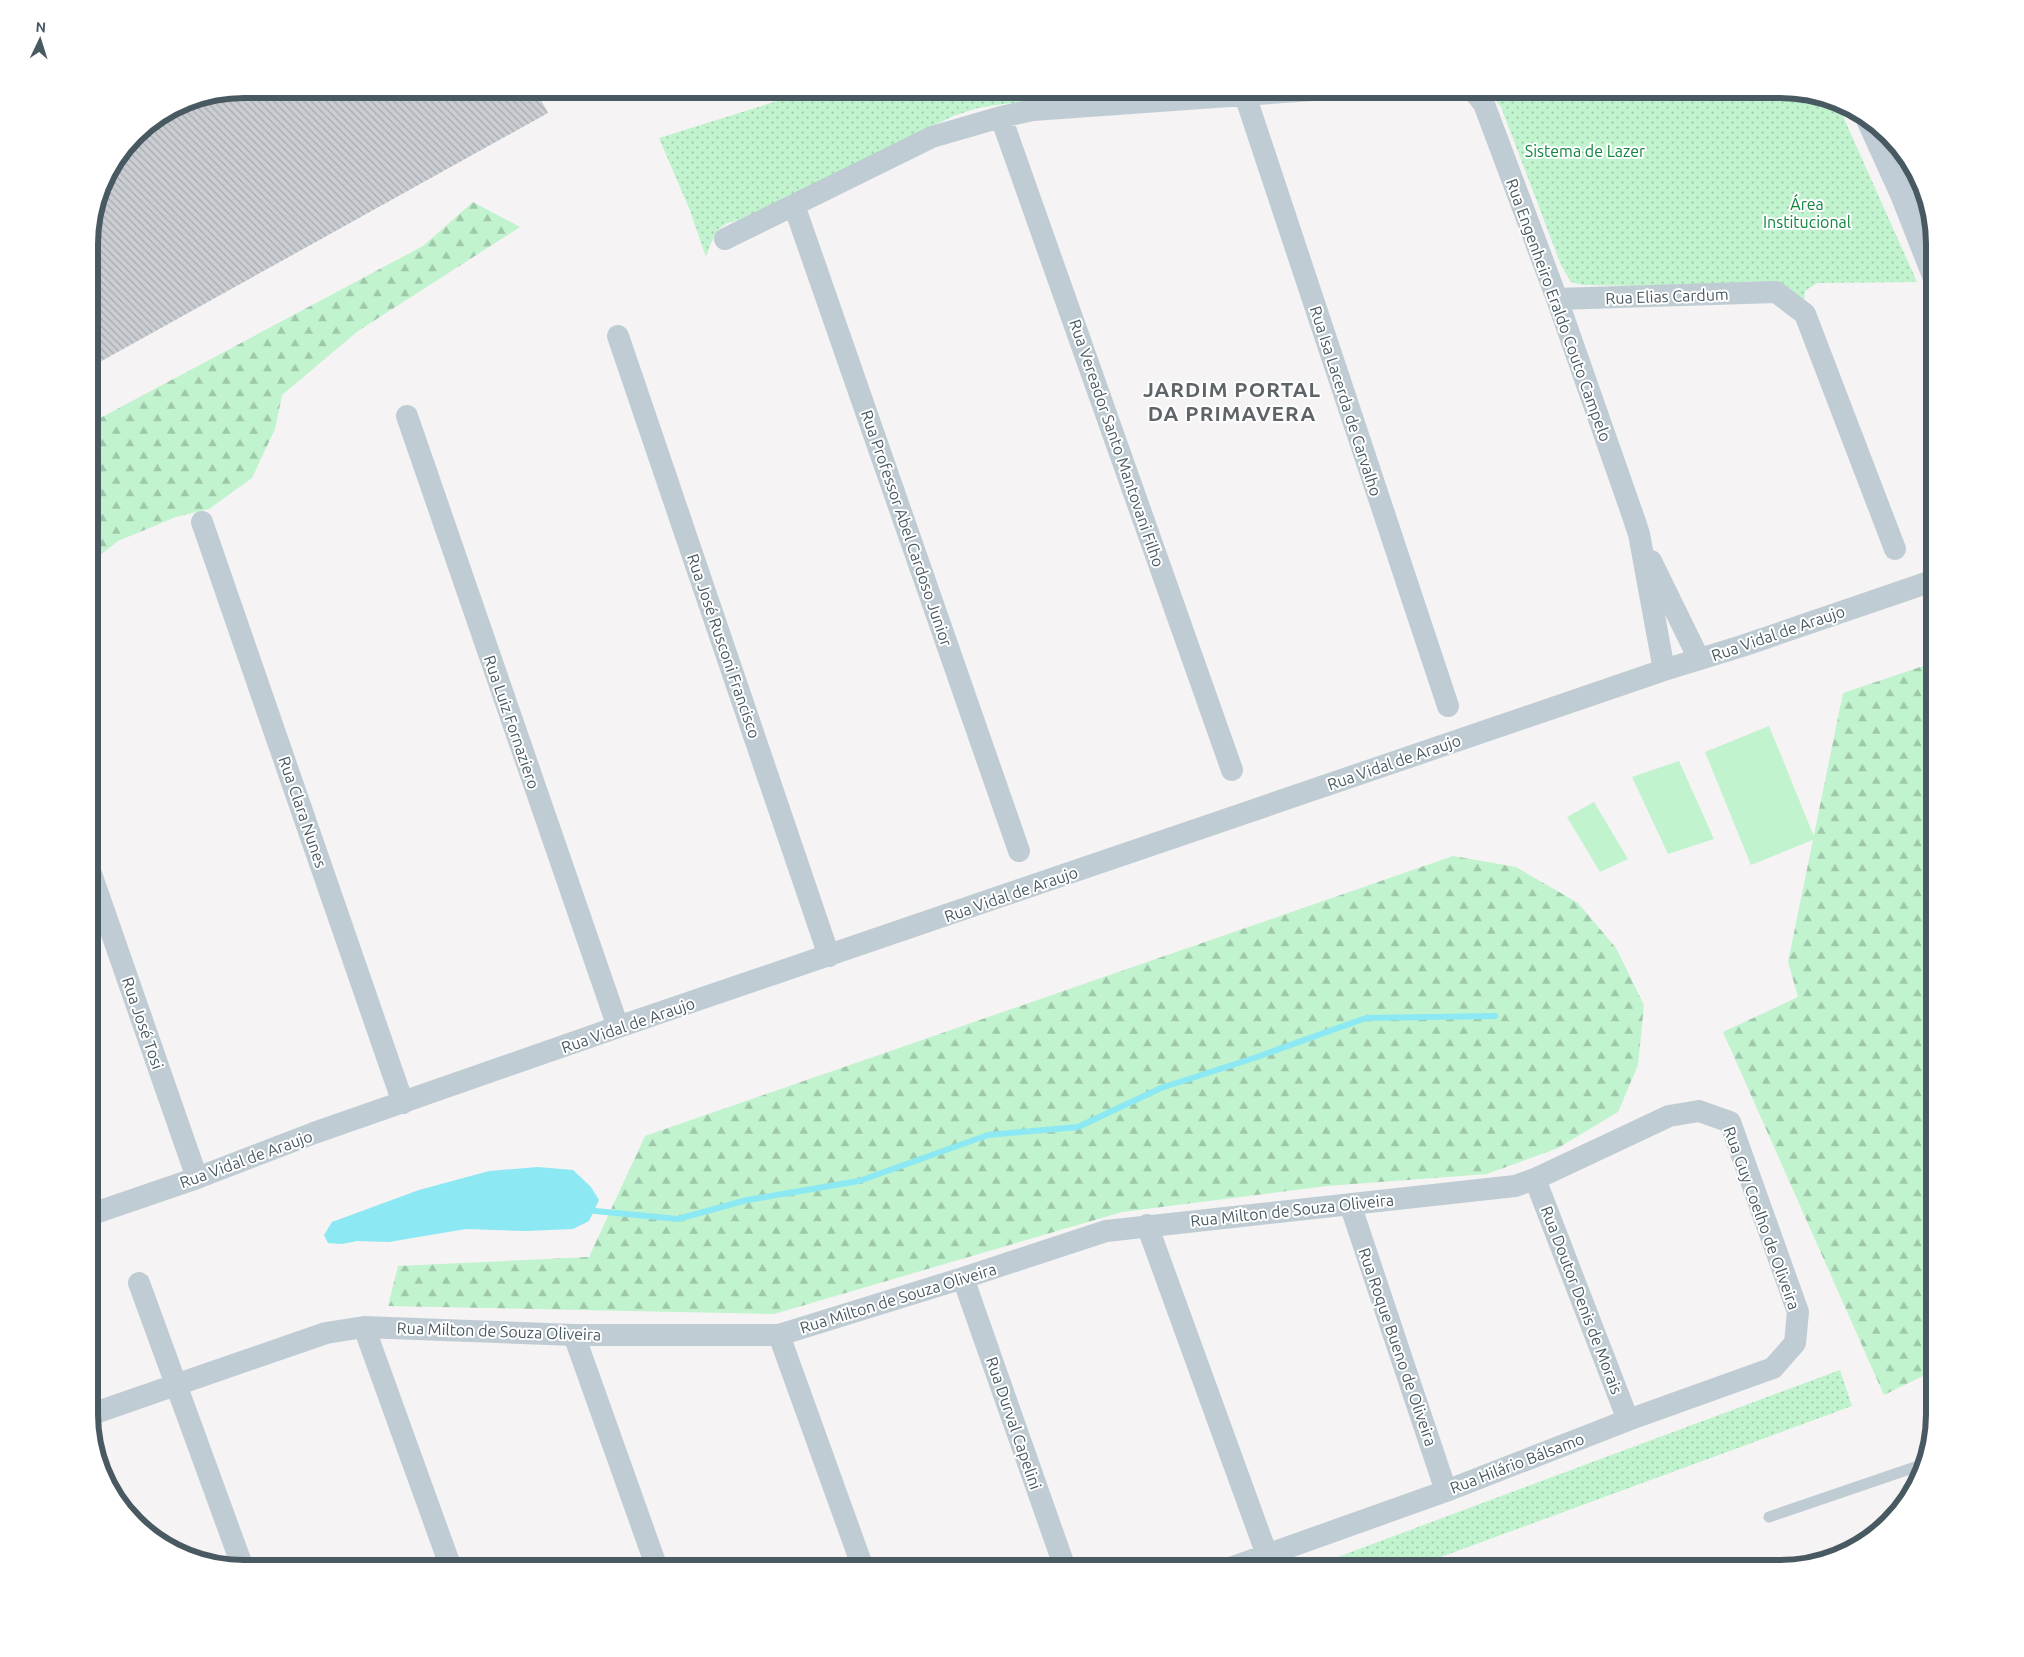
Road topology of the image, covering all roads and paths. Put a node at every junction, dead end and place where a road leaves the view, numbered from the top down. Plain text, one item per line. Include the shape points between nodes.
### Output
1 (1217, 97) edge
2 (1246, 97) edge
3 (1478, 97) edge
4 (1001, 117) junction
5 (1877, 134) edge
6 (794, 205) junction
7 (725, 240) dead end
8 (1926, 250) edge
9 (1558, 299) junction
10 (618, 336) dead end
11 (407, 416) dead end
12 (202, 522) dead end
13 (1638, 534) junction
14 (1895, 549) dead end
15 (1926, 583) edge
16 (1699, 659) junction
17 (1664, 670) junction
18 (1448, 706) dead end
19 (1232, 770) dead end
20 (1019, 851) dead end
21 (98, 894) edge
22 (829, 956) junction
23 (618, 1028) junction
24 (403, 1103) junction
25 (1699, 1111) joint
26 (197, 1178) junction
27 (1536, 1179) junction
28 (1350, 1204) junction
29 (98, 1212) edge
30 (1147, 1225) junction
31 (963, 1278) junction
32 (139, 1283) dead end
33 (364, 1327) junction
34 (574, 1335) junction
35 (779, 1335) junction
36 (1794, 1343) joint
37 (175, 1386) junction
38 (98, 1412) edge
39 (1628, 1420) junction
40 (1916, 1467) edge
41 (1446, 1491) junction
42 (1769, 1517) dead end
43 (1267, 1556) junction
44 (240, 1560) edge
45 (449, 1560) edge
46 (654, 1560) edge
47 (860, 1560) edge
48 (1062, 1560) edge
49 (1255, 1560) edge

1 - 4 street via 1033,110
2 - 18 street, Rua Isa Lacerda de Carvalho
3 - 9 street, Rua Engenheiro Eraldo Couto Campelo via 1484,104
4 - 6 street via 932,137
4 - 19 street, Rua Vereador Santo Mantovani Filho
5 - 8 main road
6 - 7 street
6 - 20 street, Rua Professor Abel Cardoso Junior
9 - 13 street, Rua Engenheiro Eraldo Couto Campelo
9 - 14 street, Rua Elias Cardum via 1776,292 1805,314
10 - 22 street, Rua José Rusconi Francisco
11 - 23 street, Rua Luiz Fornaziero
12 - 24 street, Rua Clara Nunes
13 - 16 street, Rua Engenheiro Eraldo Couto Campelo
13 - 17 street, Rua Engenheiro Eraldo Couto Campelo
15 - 16 street, Rua Vidal de Araujo
16 - 17 street, Rua Vidal de Araujo
17 - 22 street, Rua Vidal de Araujo
21 - 26 street, Rua José Tosi
22 - 23 street, Rua Vidal de Araujo
23 - 24 street, Rua Vidal de Araujo
24 - 26 street, Rua Vidal de Araujo
25 - 27 street, Rua Milton de Souza Oliveira via 1669,1116
25 - 36 street, Rua Guy Coelho de Oliveira via 1730,1122 1798,1312
26 - 29 street, Rua Vidal de Araujo
27 - 28 street, Rua Milton de Souza Oliveira via 1515,1186
27 - 39 street, Rua Doutor Denis de Morais
28 - 30 street, Rua Milton de Souza Oliveira
28 - 41 street, Rua Roque Bueno de Oliveira
30 - 31 street, Rua Milton de Souza Oliveira via 1106,1231
30 - 43 street
31 - 35 street, Rua Milton de Souza Oliveira
31 - 48 street, Rua Durval Capelini
32 - 37 street
33 - 34 street, Rua Milton de Souza Oliveira
33 - 37 street, Rua Milton de Souza Oliveira via 326,1333
33 - 45 street
34 - 35 street, Rua Milton de Souza Oliveira
34 - 46 street
35 - 47 street
36 - 39 street, Rua Hilário Bálsamo via 1773,1368
37 - 38 street, Rua Milton de Souza Oliveira
37 - 44 street
39 - 41 street, Rua Hilário Bálsamo
40 - 42 lane
41 - 43 street, Rua Hilário Bálsamo
43 - 49 street, Rua Hilário Bálsamo

